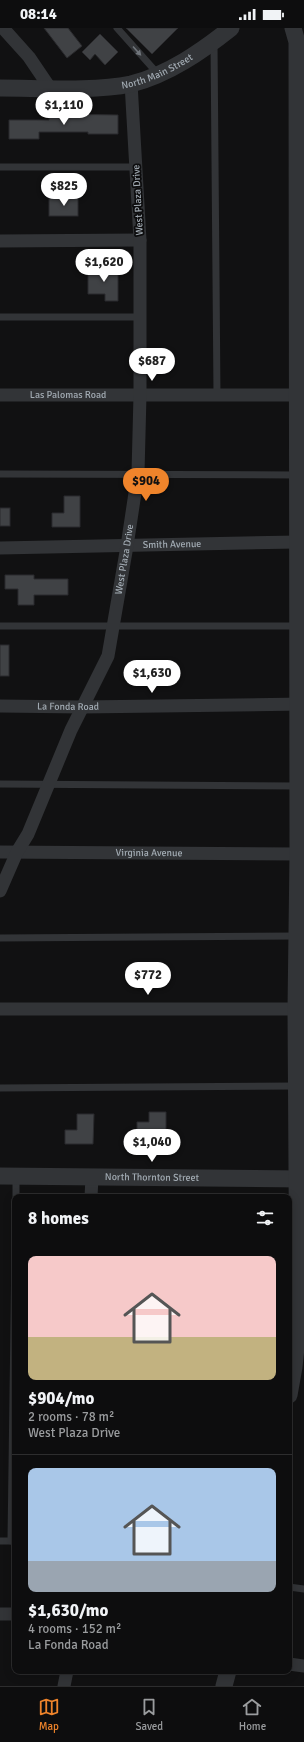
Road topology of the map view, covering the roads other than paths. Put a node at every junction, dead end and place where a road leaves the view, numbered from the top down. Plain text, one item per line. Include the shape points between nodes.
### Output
1 (3, 28) edge
2 (116, 28) edge
3 (231, 28) edge
4 (293, 28) edge
5 (214, 42) junction
6 (158, 74) junction
7 (131, 84) junction
8 (0, 88) edge
9 (50, 88) junction
10 (0, 167) edge
11 (136, 167) junction
12 (140, 240) junction
13 (0, 241) edge
14 (0, 317) edge
15 (140, 317) junction
16 (0, 395) edge
17 (140, 395) junction
18 (217, 395) junction
19 (300, 395) edge
20 (0, 474) edge
21 (138, 474) junction
22 (297, 475) junction
23 (297, 542) junction
24 (127, 546) junction
25 (0, 548) edge
26 (0, 626) edge
27 (113, 626) junction
28 (297, 626) junction
29 (301, 704) edge
30 (0, 706) edge
31 (82, 708) junction
32 (0, 784) edge
33 (49, 784) junction
34 (298, 786) junction
35 (0, 852) edge
36 (17, 852) junction
37 (298, 854) junction
38 (0, 890) edge
39 (297, 936) junction
40 (0, 938) edge
41 (0, 1009) edge
42 (296, 1009) junction
43 (297, 1086) junction
44 (0, 1088) edge
45 (8, 1176) edge
46 (92, 1177) junction
47 (301, 1179) edge
48 (15, 1194) edge
49 (91, 1194) edge
50 (293, 1262) edge
51 (292, 1378) edge
52 (0, 1541) edge
53 (12, 1541) edge
54 (292, 1587) edge
55 (304, 1589) edge
56 (0, 1614) edge
57 (12, 1614) edge
58 (292, 1664) edge
59 (304, 1666) edge
60 (66, 1674) edge
61 (227, 1674) edge
62 (64, 1686) edge
63 (224, 1686) edge

1 - 9 street via 29,57
2 -> 6 lane
3 - 5 street, North Main Street
4 - 19 street via 297,42
5 - 6 street, North Main Street via 177,66
5 - 18 lane
6 - 7 street, North Main Street
7 - 9 street, North Main Street
7 - 11 street, West Plaza Drive
8 - 9 street, North Main Street
10 - 11 lane
11 - 12 street, West Plaza Drive
12 - 13 street
12 - 15 street, West Plaza Drive
14 - 15 lane
15 - 17 street, West Plaza Drive
16 - 17 street, Las Palomas Road
17 - 18 street, Las Palomas Road
17 - 21 street, West Plaza Drive
18 - 19 street, Las Palomas Road
19 - 22 street
20 - 21 lane
21 - 22 lane
21 - 24 street, West Plaza Drive
22 - 23 street
23 - 24 street, Smith Avenue
23 - 28 street
24 - 25 street, Smith Avenue
24 - 27 street, West Plaza Drive
26 - 27 lane
27 - 28 lane
27 - 31 street, West Plaza Drive via 108,656
28 - 29 street
29 - 31 street, La Fonda Road
29 - 34 street
30 - 31 street, La Fonda Road
31 - 33 street, West Plaza Drive
32 - 33 lane
33 - 34 lane
33 - 36 street, West Plaza Drive via 28,834
34 - 37 street
35 - 36 street, Virginia Avenue
36 - 37 street, Virginia Avenue
36 - 38 street, West Plaza Drive
37 - 39 street
39 - 40 lane
39 - 42 street
41 - 42 street
42 - 43 street
43 - 44 lane
43 - 47 street
45 - 46 street, North Thornton Street
45 - 48 lane
46 - 47 street, North Thornton Street
46 - 49 street
47 - 50 street
50 - 51 street via 298,1328
52 - 53 lane
54 - 55 lane
56 - 57 street
58 - 59 street
60 - 62 street
61 - 63 street

